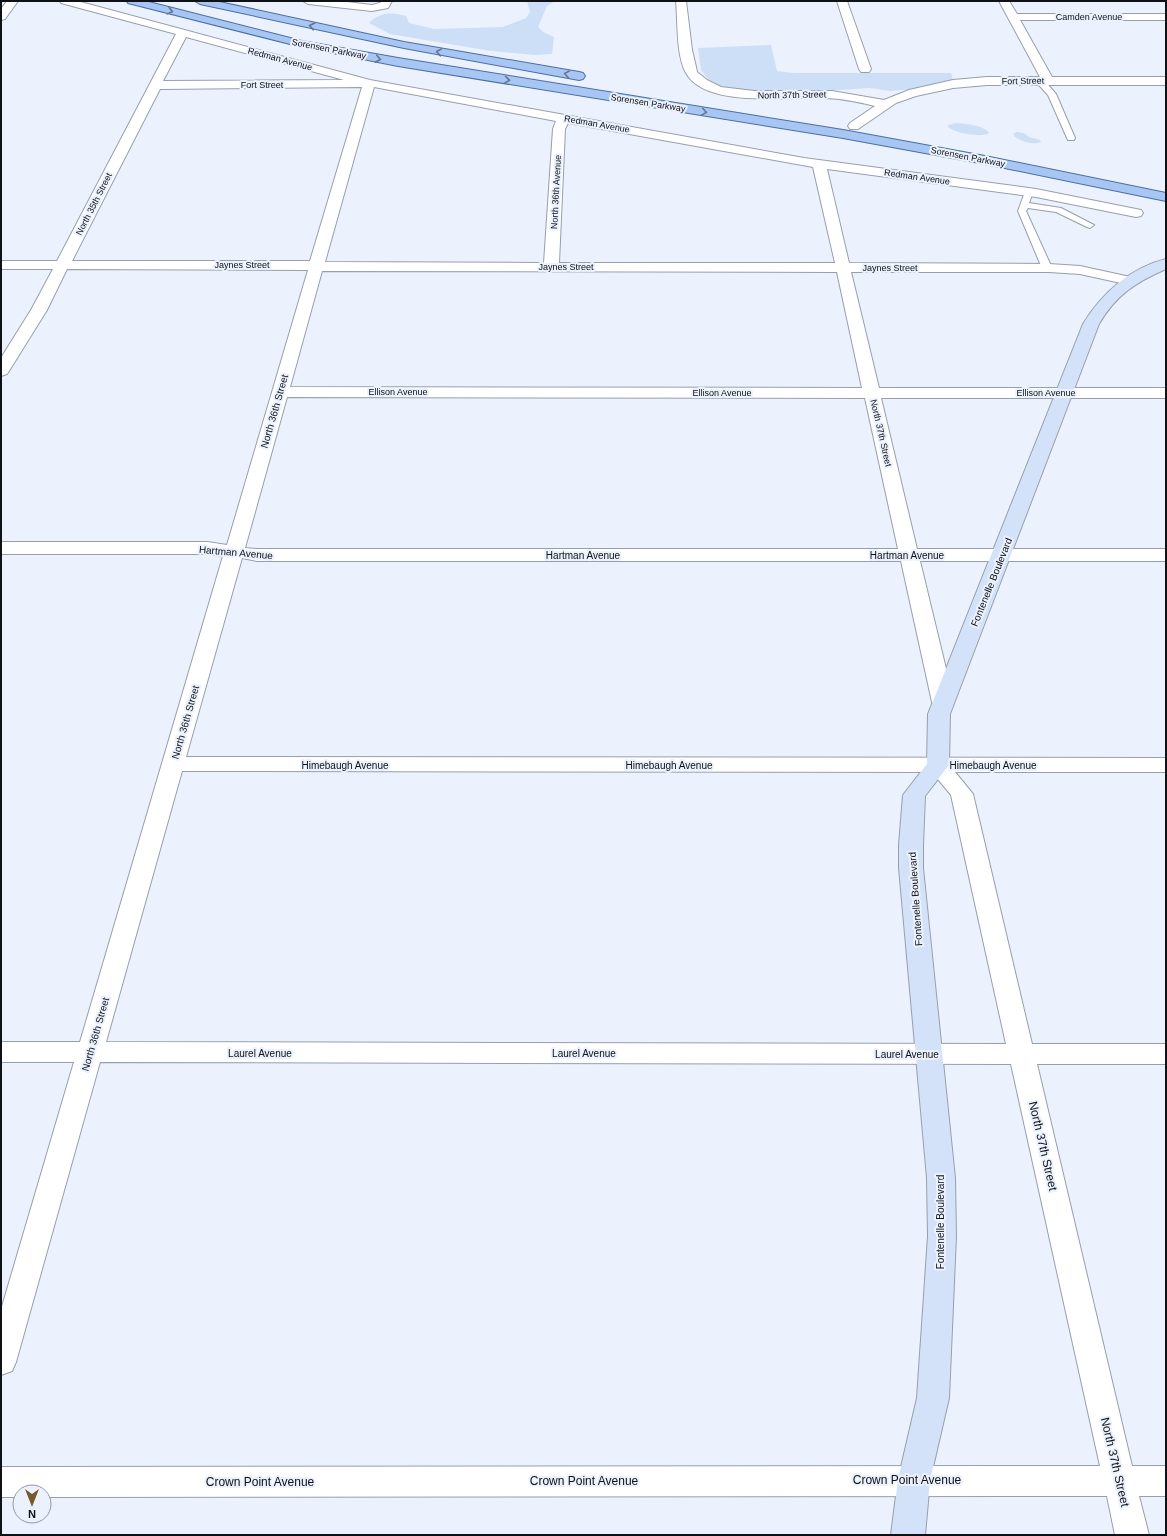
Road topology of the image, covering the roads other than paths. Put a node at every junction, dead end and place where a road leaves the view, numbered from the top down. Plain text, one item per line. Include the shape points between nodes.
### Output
1 (13, 1) edge
2 (65, 1) edge
3 (132, 1) edge
4 (200, 1) edge
5 (308, 1) edge
6 (681, 1) edge
7 (842, 1) edge
8 (1004, 1) edge
9 (383, 4) edge
10 (1, 17) edge
11 (1013, 17) junction
12 (1166, 17) edge
13 (182, 34) junction
14 (865, 69) dead end
15 (593, 79) dead end
16 (1044, 81) junction
17 (1166, 81) edge
18 (369, 83) junction
19 (155, 85) junction
20 (712, 100) dead end
21 (884, 104) junction
22 (564, 118) junction
23 (854, 126) junction
24 (798, 127) junction
25 (1071, 138) dead end
26 (819, 164) junction
27 (1030, 192) junction
28 (1165, 194) edge
29 (1025, 205) junction
30 (1136, 213) dead end
31 (1090, 225) dead end
32 (1166, 264) edge
33 (1, 265) edge
34 (63, 265) junction
35 (315, 266) junction
36 (551, 267) junction
37 (842, 268) junction
38 (1047, 268) junction
39 (1130, 281) junction
40 (1, 371) edge
41 (279, 392) junction
42 (872, 393) junction
43 (1166, 393) edge
44 (1065, 394) junction
45 (1, 548) edge
46 (234, 552) junction
47 (1002, 554) junction
48 (1166, 555) edge
49 (910, 556) junction
50 (944, 702) junction
51 (173, 764) junction
52 (938, 765) junction
53 (1166, 765) edge
54 (1, 1052) edge
55 (90, 1052) junction
56 (929, 1054) junction
57 (1021, 1054) junction
58 (1166, 1054) edge
59 (1, 1362) edge
60 (914, 1480) junction
61 (1119, 1481) junction
62 (1166, 1481) edge
63 (1, 1482) edge
64 (908, 1535) edge
65 (1132, 1535) edge

1 - 10 street
2 - 13 street, Redman Avenue
3 -> 24 main road, Sorensen Parkway via 268,36 390,61
15 -> 4 main road, Sorensen Parkway via 396,44
5 - 9 street
6 - 21 street, North 37th Street via 689,65 695,76 703,82 726,91 751,95 826,94
7 - 14 street
8 - 11 street
11 - 12 street, Camden Avenue
11 - 16 street
13 - 18 street, Redman Avenue
13 - 19 street, North 35th Street
16 - 17 street, Fort Street
16 - 21 street, Fort Street via 953,84 913,92
16 - 25 lane
18 - 19 street, Fort Street
18 - 22 street, Redman Avenue
18 - 35 street, North 36th Street
19 - 34 street, North 35th Street
20 - 23 main road, Sorensen Parkway
21 - 23 street
22 - 26 street, Redman Avenue
22 - 36 street, North 36th Avenue via 559,128
23 - 24 main road via 838,129
23 - 28 main road, Sorensen Parkway via 940,141
24 - 28 main road, Sorensen Parkway
26 - 27 street, Redman Avenue
26 - 37 street, North 37th Street
27 - 29 lane
27 - 30 street, Redman Avenue
29 - 31 lane via 1058,210
29 - 38 lane via 1022,211
32 - 39 main road, Fontenelle Boulevard
33 - 34 street, Jaynes Street
34 - 35 street, Jaynes Street
34 - 40 street, North 35th Street via 40,310
35 - 36 street, Jaynes Street
35 - 41 street, North 36th Street via 295,344
36 - 37 street, Jaynes Street
37 - 38 street, Jaynes Street
37 - 42 street, North 37th Street
38 - 39 street, Jaynes Street via 1080,270
39 - 44 main road, Fontenelle Boulevard via 1117,289 1098,309
41 - 42 street, Ellison Avenue
41 - 46 street, North 36th Street
42 - 44 street, Ellison Avenue
42 - 49 street, North 37th Street
43 - 44 street, Ellison Avenue
44 - 47 main road, Fontenelle Boulevard
45 - 46 street, Hartman Avenue via 208,548
46 - 49 street, Hartman Avenue via 257,555
46 - 51 street, North 36th Street
47 - 48 street, Hartman Avenue
47 - 49 street, Hartman Avenue
47 - 50 main road, Fontenelle Boulevard
49 - 50 street, North 37th Street
50 - 52 main road, Fontenelle Boulevard via 939,714
51 - 52 street, Himebaugh Avenue
51 - 55 street, North 36th Street
52 - 53 street, Himebaugh Avenue
52 - 56 main road, Fontenelle Boulevard via 914,795 911,845
52 - 57 street, North 37th Street via 962,794
54 - 55 street, Laurel Avenue
55 - 56 street, Laurel Avenue
55 - 59 street, North 36th Street
56 - 57 street, Laurel Avenue
56 - 60 main road, Fontenelle Boulevard via 941,1178 942,1236 933,1398
57 - 58 street, Laurel Avenue
57 - 61 street, North 37th Street
60 - 61 street, Crown Point Avenue
60 - 63 street, Crown Point Avenue
60 - 64 main road, Fontenelle Boulevard
61 - 62 street, Crown Point Avenue
61 - 65 street, North 37th Street

